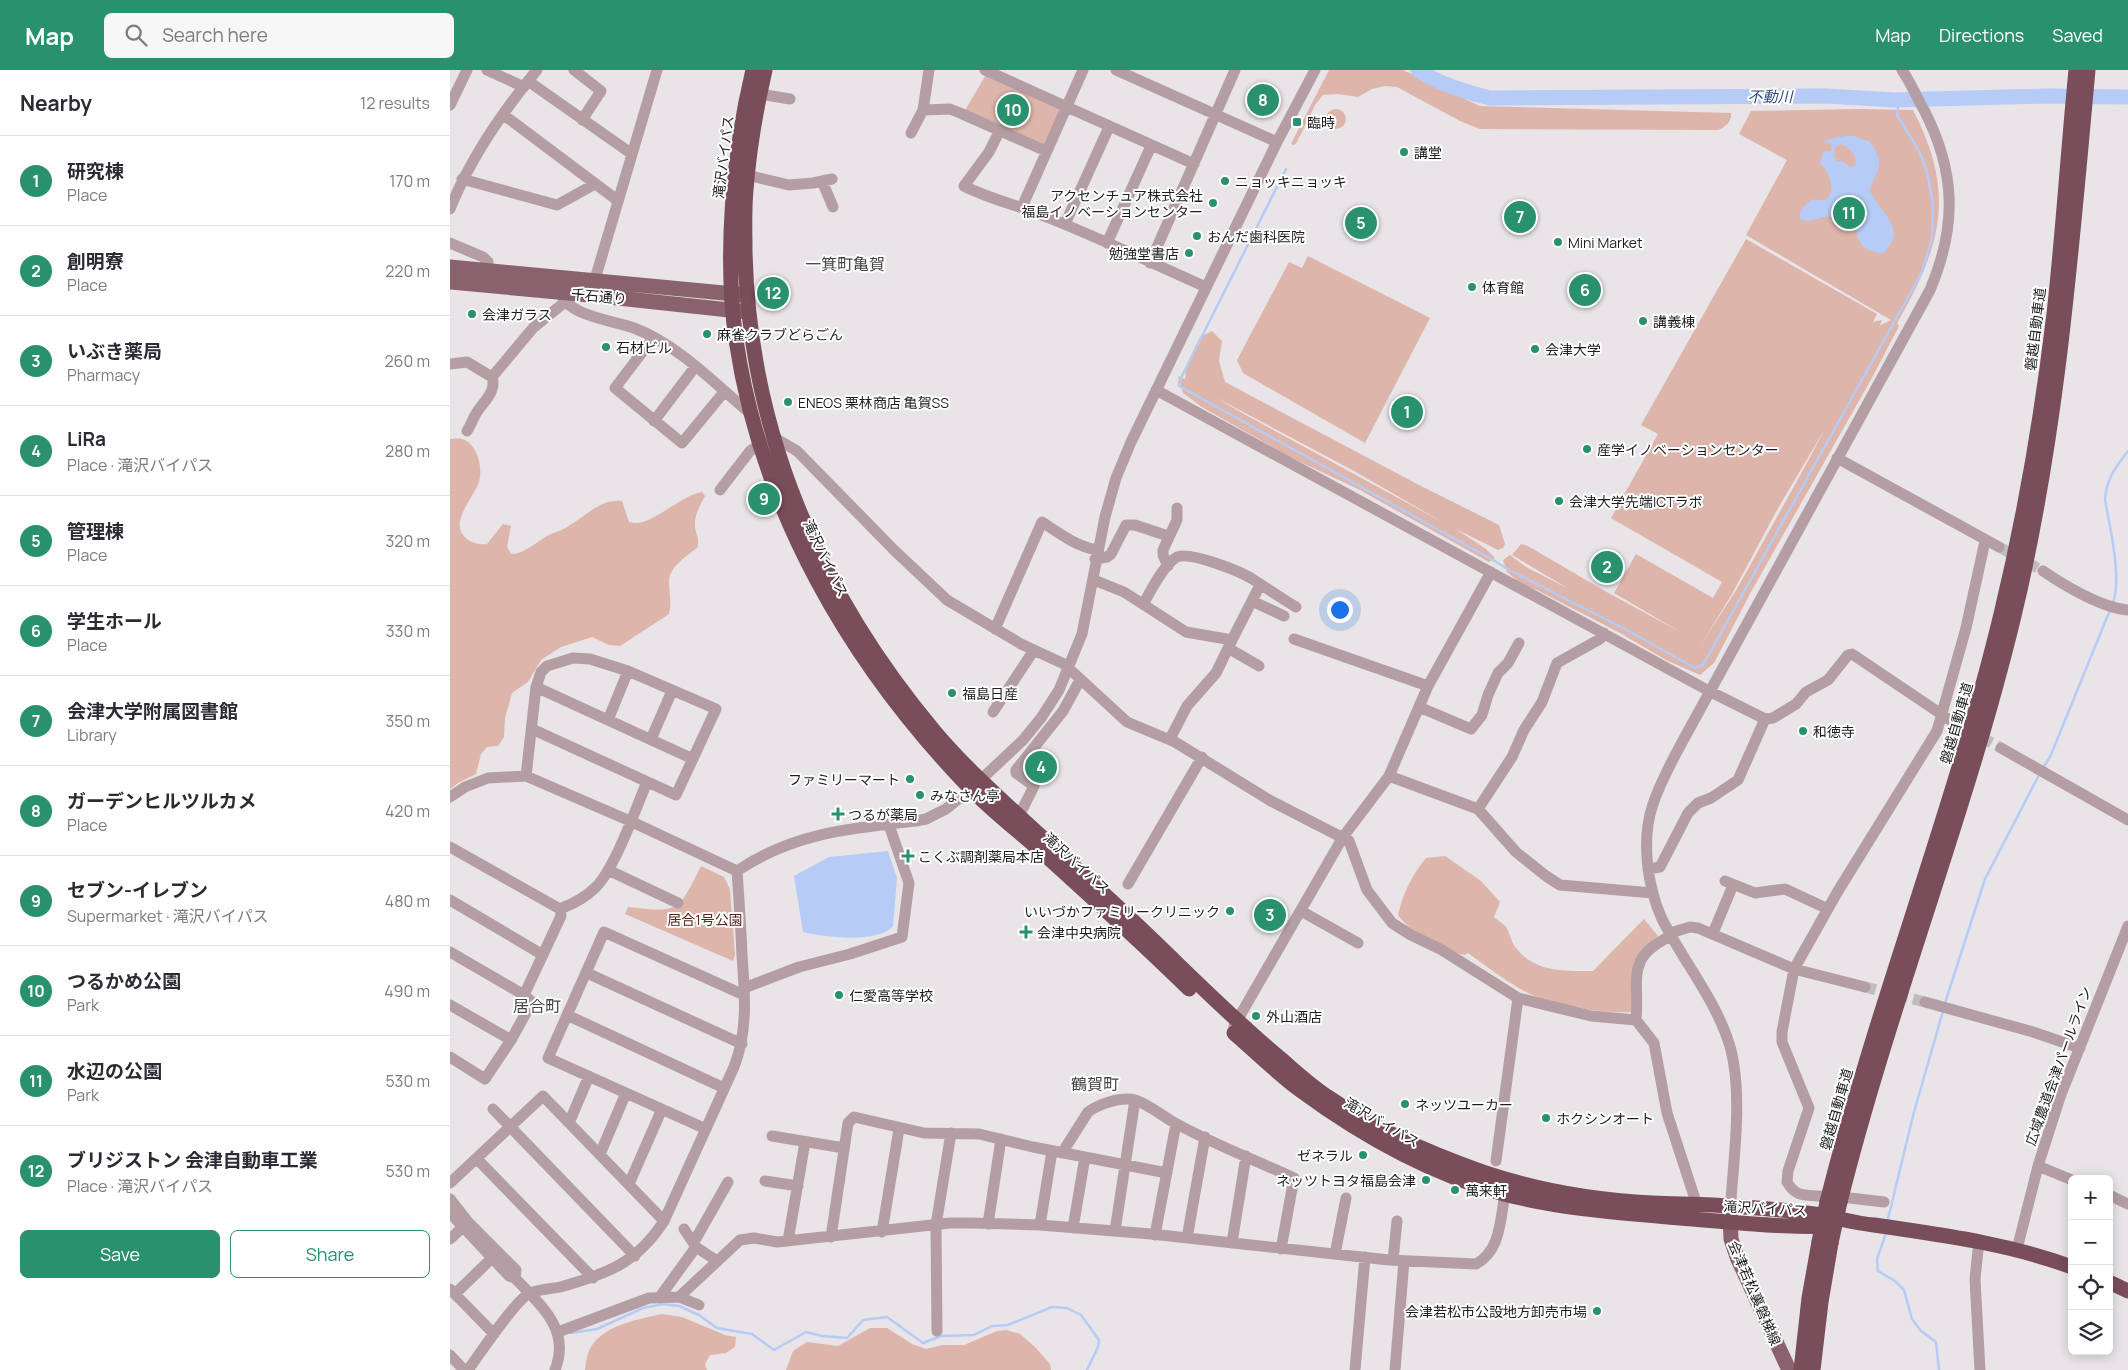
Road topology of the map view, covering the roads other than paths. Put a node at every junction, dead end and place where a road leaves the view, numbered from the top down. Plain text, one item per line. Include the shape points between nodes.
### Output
1 (467, 70) edge
2 (487, 70) edge
3 (537, 70) edge
4 (574, 70) edge
5 (657, 70) edge
6 (753, 70) edge
7 (765, 70) edge
8 (928, 70) edge
9 (985, 70) edge
10 (1082, 70) edge
11 (1116, 70) edge
12 (1235, 70) edge
13 (1315, 70) edge
14 (1902, 70) edge
15 (1129, 73) edge
16 (2081, 77) edge
17 (455, 81) edge
18 (526, 84) junction
19 (760, 94) junction
20 (790, 99) dead end
21 (450, 106) edge
22 (1066, 108) junction
23 (923, 110) junction
24 (1217, 114) junction
25 (504, 115) junction
26 (582, 120) junction
27 (1109, 127) junction
28 (1000, 130) junction
29 (911, 133) dead end
30 (1277, 142) junction
31 (1151, 146) junction
32 (1046, 151) junction
33 (632, 154) junction
34 (1194, 164) junction
35 (748, 175) junction
36 (462, 179) junction
37 (595, 184) junction
38 (617, 200) junction
39 (833, 207) dead end
40 (1022, 207) junction
41 (450, 209) edge
42 (1065, 224) junction
43 (450, 243) edge
44 (1107, 243) junction
45 (1150, 263) junction
46 (450, 267) edge
47 (488, 279) junction
48 (450, 282) edge
49 (592, 288) junction
50 (1206, 288) junction
51 (740, 295) junction
52 (562, 297) junction
53 (733, 310) junction
54 (748, 312) junction
55 (654, 338) junction
56 (450, 364) edge
57 (695, 367) junction
58 (492, 377) junction
59 (1156, 390) junction
60 (724, 392) junction
61 (752, 415) junction
62 (654, 421) junction
63 (468, 431) dead end
64 (774, 437) junction
65 (759, 445) junction
66 (1837, 458) junction
67 (720, 490) dead end
68 (1177, 508) dead end
69 (1168, 536) junction
70 (1985, 541) junction
71 (1999, 548) tunnel mouth
72 (1096, 554) junction
73 (1168, 566) junction
74 (2043, 571) tunnel mouth
75 (1491, 572) junction
76 (1094, 580) junction
77 (1260, 585) junction
78 (1252, 601) junction
79 (1144, 603) junction
80 (1296, 607) dead end
81 (2128, 610) edge
82 (1284, 616) dead end
83 (994, 628) junction
84 (1604, 633) junction
85 (1294, 639) dead end
86 (1519, 643) dead end
87 (1230, 644) junction
88 (1034, 650) junction
89 (1259, 666) dead end
90 (1069, 668) junction
91 (628, 671) junction
92 (1080, 680) junction
93 (1428, 686) junction
94 (536, 687) junction
95 (672, 691) junction
96 (1709, 691) junction
97 (1419, 707) junction
98 (993, 712) dead end
99 (1942, 716) junction
100 (1765, 719) junction
101 (608, 720) junction
102 (1953, 722) tunnel mouth
103 (532, 729) junction
104 (651, 739) junction
105 (1170, 739) junction
106 (2001, 748) tunnel mouth
107 (1202, 757) junction
108 (693, 759) junction
109 (526, 776) junction
110 (1388, 776) junction
111 (647, 782) junction
112 (975, 785) junction
113 (450, 797) edge
114 (1478, 809) junction
115 (1019, 816) junction
116 (630, 820) junction
117 (2128, 820) edge
118 (889, 824) junction
119 (1343, 837) junction
120 (450, 847) edge
121 (1648, 868) junction
122 (608, 870) junction
123 (737, 872) junction
124 (1128, 884) dead end
125 (1653, 893) junction
126 (450, 900) edge
127 (678, 903) dead end
128 (560, 909) junction
129 (1828, 909) junction
130 (1301, 911) junction
131 (2128, 926) edge
132 (1713, 933) junction
133 (1671, 935) junction
134 (1358, 943) dead end
135 (450, 952) edge
136 (543, 955) junction
137 (1794, 969) junction
138 (587, 974) junction
139 (1865, 987) tunnel mouth
140 (744, 992) junction
141 (524, 995) junction
142 (1518, 998) junction
143 (1925, 1002) tunnel mouth
144 (450, 1005) edge
145 (567, 1015) junction
146 (1636, 1020) junction
147 (1234, 1026) junction
148 (511, 1040) junction
149 (742, 1044) junction
150 (2080, 1048) junction
151 (451, 1059) edge
152 (589, 1076) junction
153 (724, 1088) junction
154 (626, 1093) junction
155 (1135, 1100) junction
156 (493, 1109) dead end
157 (662, 1109) junction
158 (569, 1123) junction
159 (1176, 1124) junction
160 (511, 1127) junction
161 (706, 1129) junction
162 (899, 1129) junction
163 (951, 1133) junction
164 (772, 1136) dead end
165 (1205, 1137) junction
166 (1001, 1139) junction
167 (805, 1142) junction
168 (844, 1148) junction
169 (1057, 1152) junction
170 (600, 1154) junction
171 (1246, 1156) junction
172 (1084, 1157) junction
173 (477, 1159) junction
174 (1496, 1161) dead end
175 (1125, 1165) junction
176 (2038, 1166) junction
177 (1167, 1172) junction
178 (2068, 1178) edge
179 (765, 1180) dead end
180 (728, 1182) dead end
181 (450, 1183) edge
182 (629, 1184) junction
183 (798, 1186) junction
184 (1505, 1194) junction
185 (2113, 1197) edge
186 (1346, 1198) dead end
187 (450, 1199) edge
188 (1695, 1199) dead end
189 (1834, 1200) junction
190 (1884, 1202) dead end
191 (2128, 1204) edge
192 (450, 1213) edge
193 (1730, 1214) junction
194 (1397, 1220) dead end
195 (664, 1221) junction
196 (988, 1224) junction
197 (936, 1225) junction
198 (1040, 1225) junction
199 (462, 1228) junction
200 (1073, 1228) junction
201 (684, 1229) dead end
202 (1115, 1231) junction
203 (882, 1232) junction
204 (1155, 1235) junction
205 (831, 1237) junction
206 (1187, 1238) junction
207 (450, 1239) edge
208 (788, 1241) junction
209 (1979, 1241) junction
210 (1232, 1243) junction
211 (695, 1244) junction
212 (1281, 1249) junction
213 (2017, 1249) junction
214 (1335, 1254) junction
215 (635, 1256) junction
216 (1365, 1257) junction
217 (492, 1258) junction
218 (1398, 1260) junction
219 (716, 1261) junction
220 (2068, 1266) edge
221 (515, 1278) junction
222 (594, 1278) junction
223 (2113, 1284) edge
224 (2128, 1291) edge
225 (452, 1292) edge
226 (529, 1293) junction
227 (679, 1297) junction
228 (659, 1298) junction
229 (699, 1305) dead end
230 (937, 1331) dead end
231 (558, 1332) junction
232 (494, 1334) junction
233 (450, 1355) edge
234 (1805, 1367) edge
235 (466, 1370) edge
236 (555, 1370) edge
237 (1355, 1370) edge
238 (1396, 1370) edge
239 (1789, 1370) edge
240 (1980, 1370) edge

1 - 17 street
2 - 18 street
3 - 18 street
4 - 26 street via 601,91
5 - 33 street
6 - 51 highway, 滝沢バイパス via 737,165 731,250
7 - 19 highway, 滝沢バイパス
8 - 23 street
9 - 22 street
10 - 22 street
11 - 15 street
12 - 24 street
13 - 30 street
14 - 66 street via 1913,86 1938,142 1948,185 1950,222 1945,248 1930,290
15 - 24 street
16 - 189 highway, 磐越自動車道 via 2067,298 2056,390 2028,552 1985,728
17 - 21 street
18 - 25 street
18 - 26 street
19 - 20 street
19 - 35 highway, 滝沢バイパス
22 - 27 street
22 - 32 street
23 - 28 street via 950,109
23 - 29 street
24 - 30 street
24 - 34 street
25 - 36 street
25 - 37 street
26 - 33 street
27 - 31 street
27 - 42 street
28 - 32 street
28 - 40 street via 989,152 964,186
30 - 50 street
31 - 34 street
31 - 44 street
32 - 40 street
33 - 38 street
34 - 45 street
35 - 39 street via 789,185 827,180
35 - 51 highway, 滝沢バイパス
36 - 37 street via 558,206
36 - 41 street
37 - 38 street
38 - 49 street
40 - 42 street
42 - 44 street
43 - 47 street via 483,257 488,262
44 - 45 street
45 - 50 street
46 - 47 main road, 千石通り
47 - 48 main road, 千石通り
47 - 49 main road, 千石通り
47 - 52 main road, 千石通り
49 - 51 main road, 千石通り
49 - 52 main road, 千石通り
49 - 53 main road, 千石通り
50 - 59 street
51 - 53 highway, 滝沢バイパス
51 - 54 highway, 滝沢バイパス
52 - 55 street via 604,321 632,327
52 - 58 street
53 - 54 main road, 千石通り
53 - 61 highway, 滝沢バイパス
54 - 64 highway, 滝沢バイパス via 760,388
55 - 57 street
55 - 62 street via 616,388
56 - 58 street via 467,362
57 - 60 street
57 - 62 street
58 - 63 street via 491,394 476,413
59 - 72 street via 1116,478
59 - 75 street
60 - 61 street
60 - 62 street via 682,443
61 - 65 highway, 滝沢バイパス
64 - 83 street via 797,451 947,600
64 - 112 highway, 滝沢バイパス via 780,462 809,535 857,627
65 - 67 street via 750,451
65 - 112 highway, 滝沢バイパス via 800,544 835,614 897,705
66 - 70 street
66 - 96 street
68 - 69 street via 1177,520
69 - 72 street via 1126,525 1111,554 1107,557
69 - 73 street via 1163,555
70 - 71 street
70 - 99 street
72 - 76 street
72 - 83 street via 1064,538 1042,522
73 - 77 street via 1177,557 1192,556 1239,572
73 - 79 street
74 - 81 street via 2104,604
75 - 84 street
75 - 93 street
76 - 79 street
76 - 90 street via 1082,634
77 - 78 street
77 - 80 street
78 - 82 street
78 - 87 street
79 - 87 street via 1186,632
83 - 88 street
84 - 96 street
84 - 114 street via 1600,639 1556,664 1542,702
85 - 93 street
86 - 97 street via 1498,673 1482,714 1471,729
87 - 89 street
87 - 105 street via 1216,673 1187,706
88 - 90 street
88 - 98 street
90 - 92 street
90 - 112 street via 1035,724
91 - 94 street via 590,659 573,658 548,666 541,672
91 - 95 street
91 - 101 street
92 - 105 street via 1126,722
92 - 115 street via 1063,711 1016,770 1034,786
93 - 97 street
94 - 101 street
94 - 103 street
95 - 104 street
95 - 108 street via 716,709
96 - 100 street
96 - 121 street via 1653,804
97 - 110 street
99 - 100 street via 1852,654 1828,680 1806,692 1796,704 1773,718
99 - 102 street
99 - 129 street via 1937,731
100 - 121 street via 1738,780 1698,803 1688,814 1660,867
101 - 104 street
103 - 109 street
103 - 111 street
104 - 108 street
105 - 107 street
106 - 117 street
107 - 119 street via 1272,801
107 - 124 street
108 - 111 street via 676,795
109 - 113 street via 488,778
109 - 116 street
110 - 114 street
110 - 119 street
111 - 116 street
112 - 115 highway, 滝沢バイパス
112 - 118 street via 946,809 926,819
112 - 147 highway, 滝沢バイパス via 1091,897
114 - 125 street via 1516,852 1560,885
115 - 147 highway, 滝沢バイパス via 1168,954
116 - 122 street
116 - 123 street
118 - 123 street via 798,840 756,859
118 - 140 street via 909,883 902,937 798,967
119 - 130 street
119 - 142 street via 1352,845 1367,890 1392,922
120 - 128 street
121 - 125 street
122 - 127 street
122 - 128 street via 596,887
123 - 140 street
125 - 133 street
126 - 136 street
128 - 136 street via 561,916
129 - 132 street via 1785,889 1755,893 1729,883
129 - 137 street
130 - 134 street
130 - 147 street
131 - 150 street, 広域農道会津パールライン
132 - 133 street via 1690,927
132 - 137 street
133 - 146 street via 1652,946 1638,965
133 - 193 street via 1718,1014 1731,1050 1736,1090
135 - 141 street
136 - 141 street
137 - 139 street
137 - 189 street via 1782,1042 1809,1108 1787,1182 1799,1195
138 - 140 street via 604,932
138 - 145 street
138 - 149 street
140 - 149 street
141 - 148 street via 532,1002
142 - 146 street via 1590,1016
142 - 174 street
143 - 150 street
144 - 148 street
145 - 152 street via 548,1058
145 - 153 street
146 - 188 street via 1654,1043 1667,1113
147 - 184 highway, 滝沢バイパス via 1299,1090 1351,1125 1411,1158
147 - 193 highway, 滝沢バイパス via 1331,1100 1405,1142 1455,1161 1496,1176 1574,1194
148 - 151 street via 485,1079
149 - 153 street
150 - 176 street, 広域農道会津パールライン
152 - 154 street
152 - 158 street
153 - 161 street
154 - 157 street
154 - 170 street
155 - 159 street
155 - 169 street via 1088,1112
155 - 175 street
156 - 160 street
157 - 161 street
157 - 182 street
158 - 160 street via 543,1096
158 - 170 street
159 - 165 street
159 - 177 street
160 - 173 street
160 - 215 street
161 - 195 street
162 - 163 street via 924,1134
162 - 168 street via 854,1117 848,1123
162 - 203 street
163 - 166 street
163 - 197 street
164 - 167 street
165 - 171 street
165 - 206 street
166 - 169 street
166 - 196 street
167 - 168 street
167 - 183 street
168 - 205 street
169 - 172 street
169 - 198 street
170 - 182 street
171 - 210 street
171 - 212 street via 1294,1178
172 - 175 street
172 - 200 street
173 - 181 street
173 - 222 street
175 - 177 street
175 - 202 street
176 - 178 street
176 - 213 street, 広域農道会津パールライン
177 - 204 street
179 - 183 street
180 - 211 street
182 - 195 street
183 - 208 street
184 - 193 highway, 滝沢バイパス via 1580,1209
184 - 218 street via 1497,1240 1492,1251 1476,1264
185 - 191 street
186 - 214 street
187 - 221 street via 516,1270
189 - 190 street
189 - 234 highway, 磐越自動車道, bridge via 1825,1242 1821,1302
192 - 199 street
193 - 209 highway, 滝沢バイパス via 1815,1227 1868,1225
193 - 239 main road, 会津若松裏磐梯線 via 1731,1238 1737,1257
194 - 218 street
195 - 215 street
196 - 197 street
196 - 198 street
197 - 203 street
197 - 230 street
198 - 200 street
199 - 207 street
199 - 217 street
200 - 202 street
201 - 211 street
202 - 204 street
203 - 205 street
204 - 206 street
205 - 208 street
206 - 210 street
208 - 219 street via 740,1240
209 - 213 highway, 滝沢バイパス
209 - 240 street via 1975,1279
210 - 212 street
211 - 219 street
211 - 228 street
212 - 214 street
213 - 220 highway, 滝沢バイパス
214 - 216 street
215 - 222 street
216 - 218 street
216 - 237 street
217 - 221 street
217 - 225 street
218 - 238 street
219 - 227 street
221 - 226 street
222 - 226 street
223 - 224 highway
225 - 232 street
226 - 231 street
226 - 232 street
227 - 228 street
227 - 229 street
228 - 231 street via 633,1302
231 - 236 street via 561,1346
232 - 235 street
233 - 235 street

